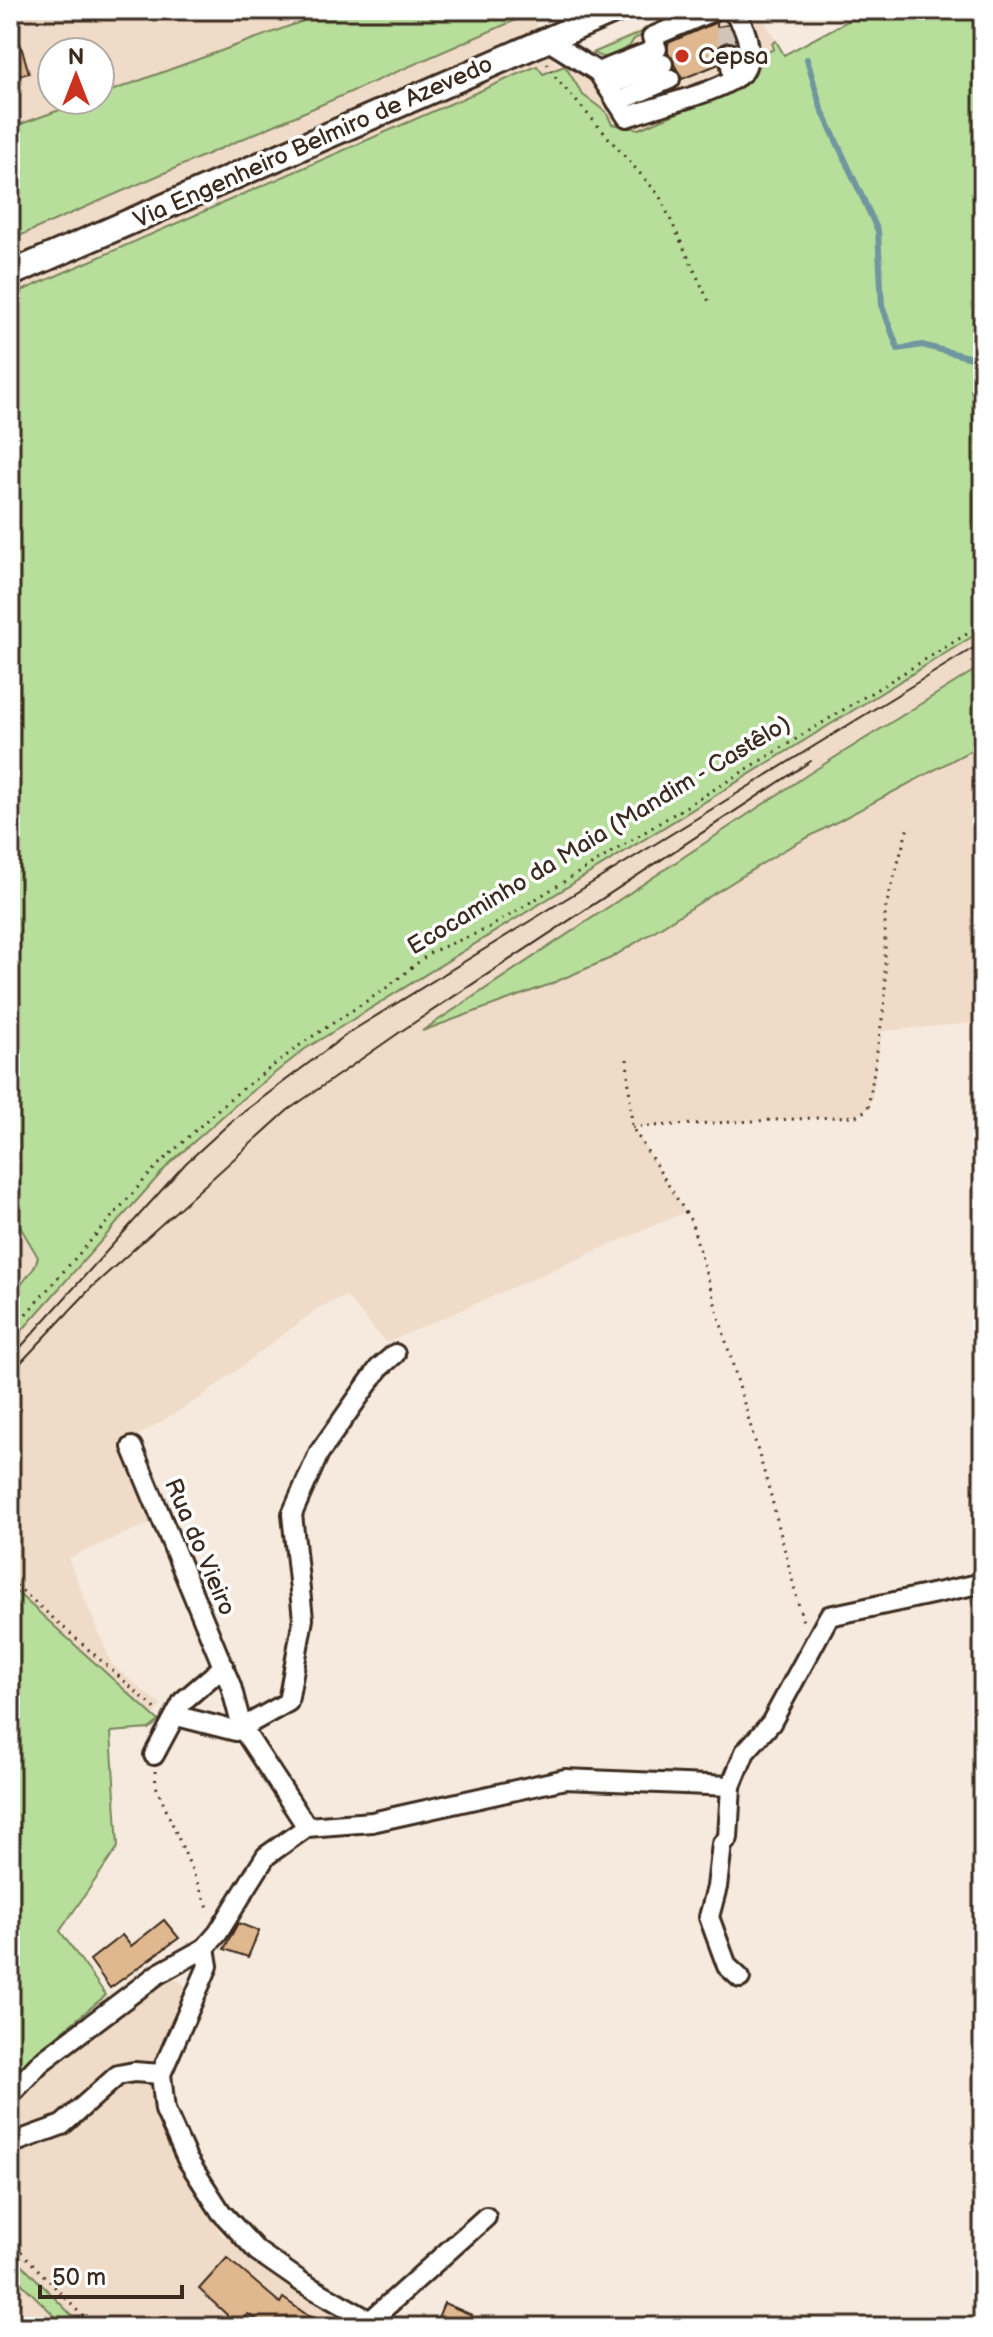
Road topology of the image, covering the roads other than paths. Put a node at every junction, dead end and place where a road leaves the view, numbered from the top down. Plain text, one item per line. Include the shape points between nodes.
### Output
1 (616, 10) edge
2 (725, 14) edge
3 (541, 43) junction
4 (729, 53) tunnel mouth
5 (663, 64) junction
6 (733, 78) junction
7 (608, 87) junction
8 (679, 100) junction
9 (10, 274) edge
10 (395, 1354) dead end
11 (132, 1447) dead end
12 (983, 1583) edge
13 (224, 1666) junction
14 (177, 1716) junction
15 (242, 1728) junction
16 (154, 1755) road end
17 (731, 1786) junction
18 (307, 1827) junction
19 (205, 1948) junction
20 (740, 1978) dead end
21 (161, 2074) junction
22 (10, 2095) edge
23 (10, 2144) edge
24 (486, 2217) dead end
25 (375, 2324) edge

1 - 3 main road, Via Engenheiro Belmiro de Azevedo
2 - 5 street via 652,37
2 - 6 street via 741,19 750,56 744,71
3 - 7 street
3 - 9 main road, Via Engenheiro Belmiro de Azevedo
4 - 6 street
5 - 7 street
5 - 7 street
5 - 8 street
6 - 8 street
7 - 8 street via 627,117
10 - 15 street via 379,1368 319,1453 292,1514 303,1619 288,1702
11 - 13 street, Rua do Vieiro
12 - 17 street via 829,1616 771,1723 745,1752
13 - 14 street via 183,1701
13 - 15 street, Rua do Vieiro
14 - 15 street via 236,1731
14 - 16 street
15 - 18 street, Rua do Vieiro
17 - 18 street via 565,1779 372,1822
17 - 20 street via 728,1838 722,1844 709,1917 727,1966
18 - 19 street via 266,1856
19 - 21 street via 208,1966
19 - 22 street via 158,1974 40,2063
21 - 23 street via 118,2075 62,2125
21 - 25 street via 165,2110 187,2159 221,2212 272,2263
24 - 25 street

